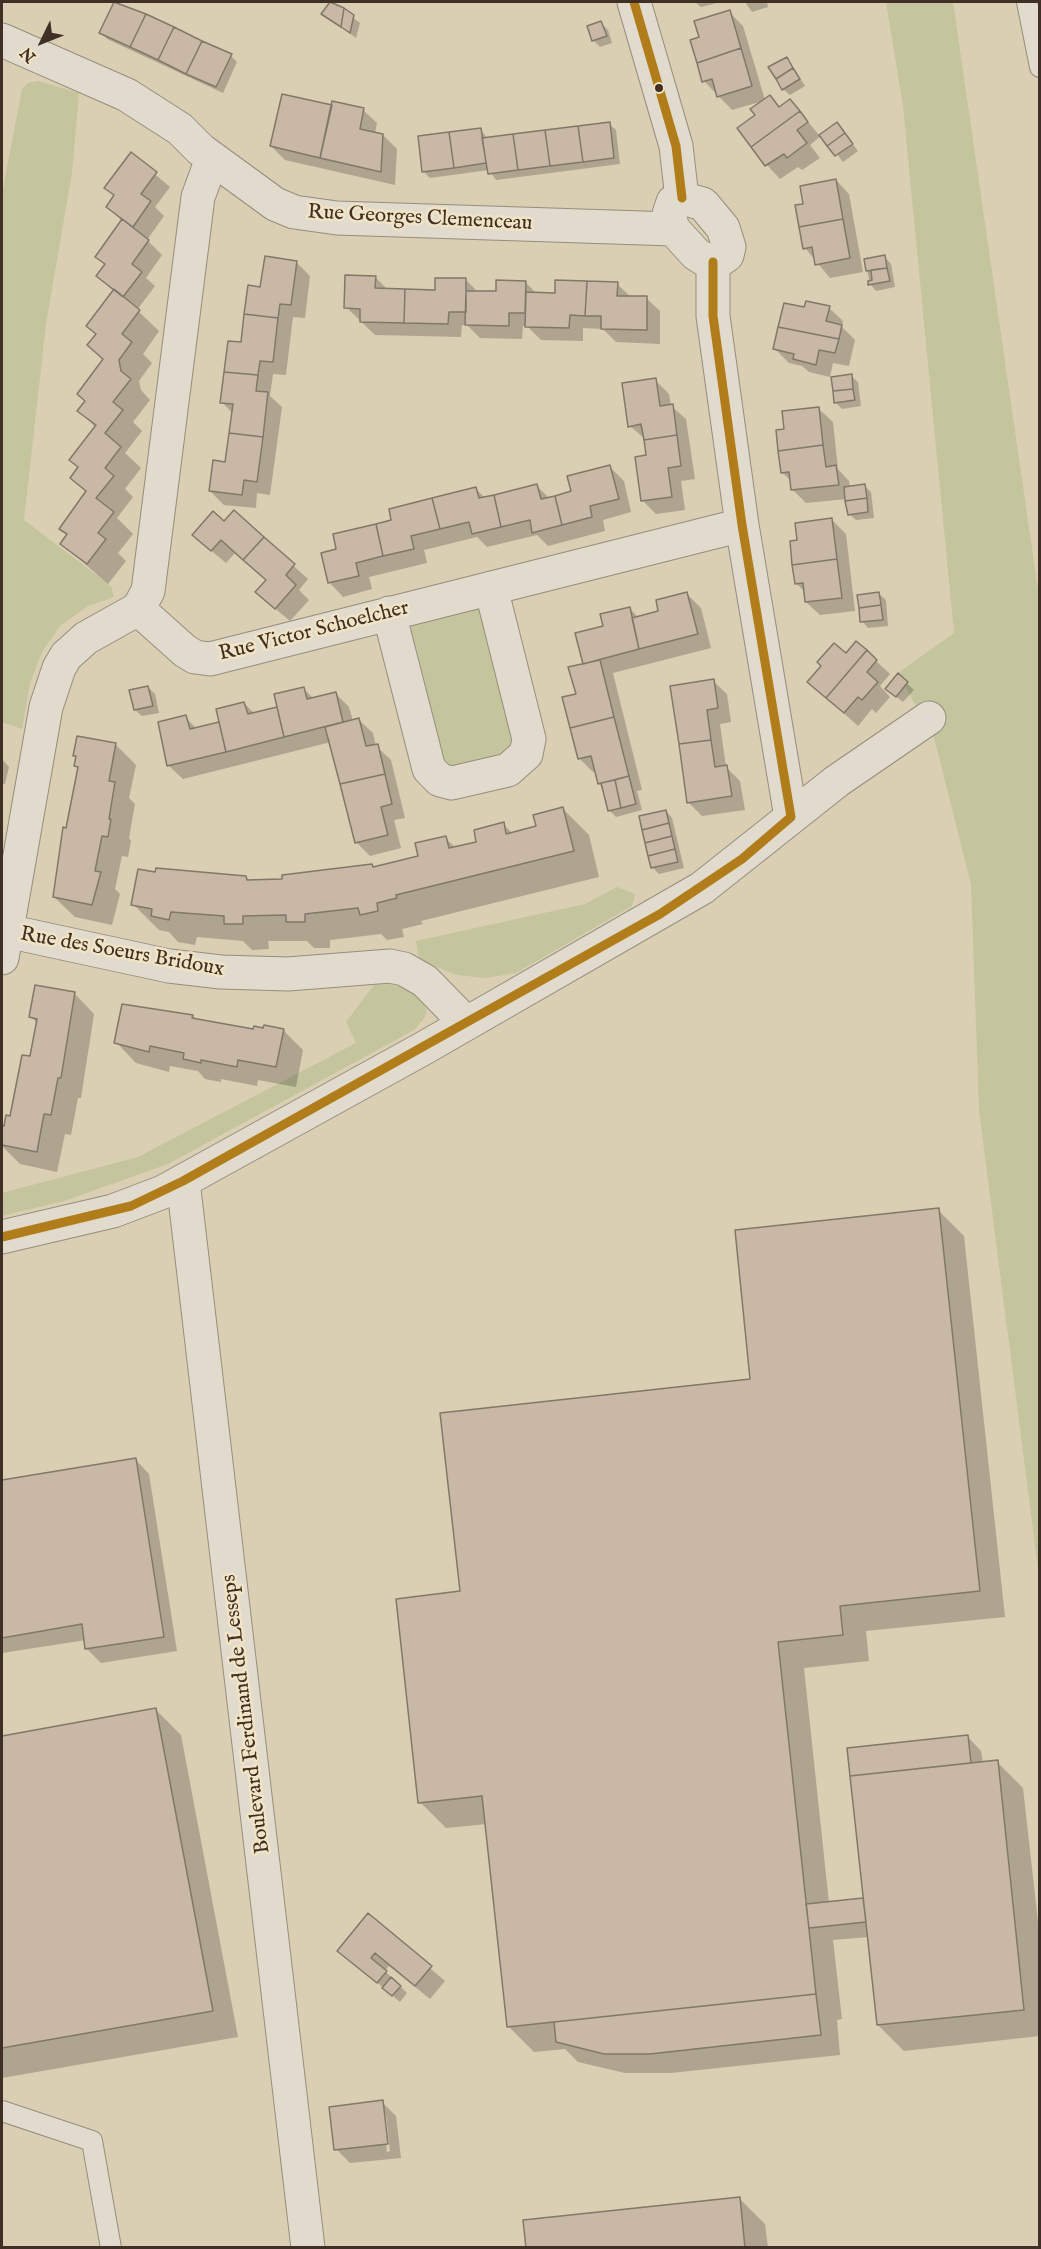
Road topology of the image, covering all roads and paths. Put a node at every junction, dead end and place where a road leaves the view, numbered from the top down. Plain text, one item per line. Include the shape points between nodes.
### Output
1 (634, 2) edge
2 (1027, 2) edge
3 (2, 40) edge
4 (1040, 67) edge
5 (212, 159) junction
6 (682, 198) junction
7 (673, 229) junction
8 (713, 262) junction
9 (742, 525) junction
10 (491, 588) junction
11 (138, 609) junction
12 (389, 613) junction
13 (928, 718) dead end
14 (791, 817) junction
15 (4, 945) edge
16 (466, 1023) junction
17 (183, 1181) junction
18 (2, 1237) edge
19 (2, 2111) edge
20 (111, 2247) edge
21 (308, 2247) edge

1 - 6 street via 676,146
2 - 4 lane
3 - 5 street, Rue Georges Clemenceau via 127,95 180,129
5 - 7 street, Rue Georges Clemenceau via 275,204 308,215
5 - 11 street via 198,197 152,571 148,591
6 - 7 street via 674,202 669,214
6 - 8 street via 703,204 723,228 729,247 727,255
7 - 8 street via 687,248
8 - 9 street via 713,315
9 - 10 street, Rue Victor Schoelcher
9 - 14 street
10 - 12 street, Rue Victor Schoelcher
10 - 12 street via 528,739 526,754 508,770 452,783 440,780 429,769
11 - 12 street, Rue Victor Schoelcher via 174,642 202,659
11 - 15 street, Rue des Soeurs Bridoux via 86,638 59,668 46,707
13 - 14 street
14 - 16 street via 702,888
15 - 16 street, Rue des Soeurs Bridoux via 221,972 288,974 390,966 425,981
16 - 17 street
17 - 18 street via 122,1208
17 - 21 street, Boulevard Ferdinand de Lesseps
19 - 20 lane via 92,2141

